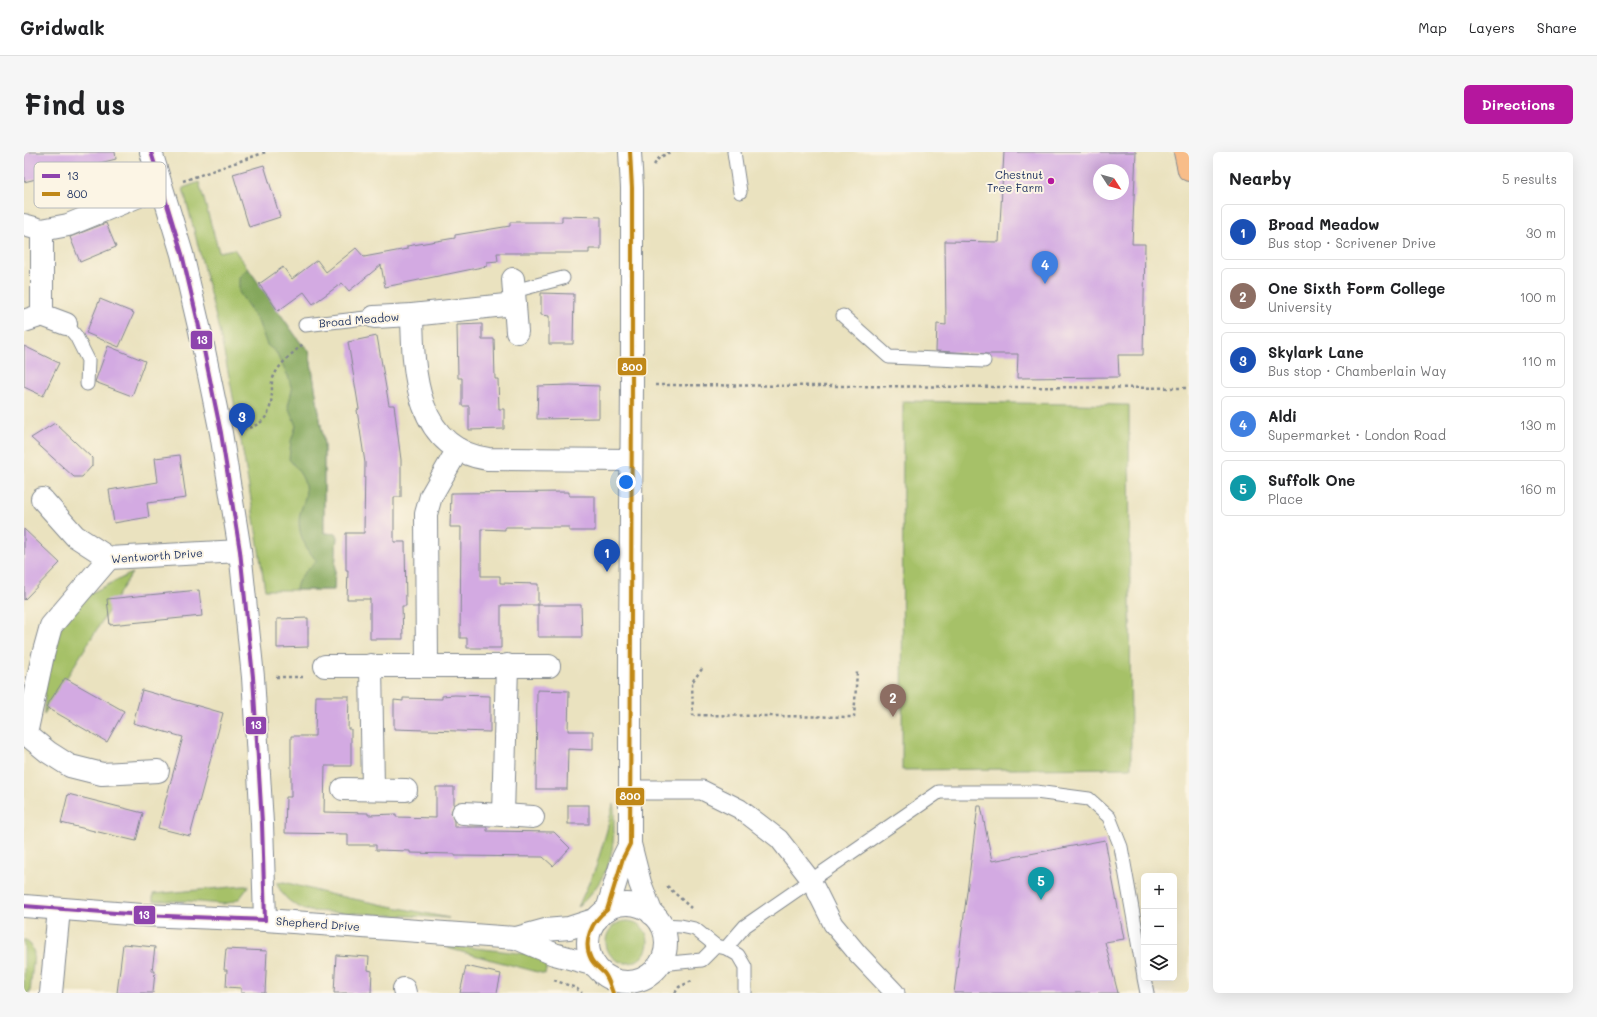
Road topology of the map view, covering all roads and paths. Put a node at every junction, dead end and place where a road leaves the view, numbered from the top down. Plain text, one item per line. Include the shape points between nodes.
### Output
1 (151, 152) edge
2 (266, 152) edge
3 (630, 152) edge
4 (734, 152) edge
5 (1185, 152) edge
6 (154, 162) edge
7 (1189, 170) edge
8 (166, 186) edge
9 (740, 192) dead end
10 (166, 203) edge
11 (110, 208) edge
12 (33, 228) edge
13 (563, 278) dead end
14 (514, 291) junction
15 (412, 315) junction
16 (843, 316) dead end
17 (374, 317) joint
18 (33, 318) edge
19 (66, 324) joint
20 (305, 325) dead end
21 (517, 332) dead end
22 (305, 342) dead end
23 (984, 361) dead end
24 (87, 384) dead end
25 (632, 384) junction
26 (1189, 388) edge
27 (221, 433) junction
28 (458, 449) junction
29 (632, 460) junction
30 (42, 499) dead end
31 (240, 551) junction
32 (109, 558) junction
33 (325, 666) joint
34 (372, 666) junction
35 (427, 666) junction
36 (507, 666) junction
37 (549, 666) dead end
38 (702, 669) dead end
39 (857, 672) dead end
40 (253, 677) junction
41 (25, 735) edge
42 (158, 771) dead end
43 (343, 789) dead end
44 (373, 789) junction
45 (406, 790) dead end
46 (630, 790) junction
47 (463, 813) dead end
48 (503, 815) junction
49 (533, 816) dead end
50 (630, 844) junction
51 (811, 880) junction
52 (665, 884) dead end
53 (24, 906) edge
54 (58, 909) junction
55 (602, 914) junction
56 (265, 920) junction
57 (657, 920) junction
58 (695, 930) junction
59 (516, 938) junction
60 (721, 947) junction
61 (1141, 960) edge
62 (695, 961) junction
63 (653, 977) edge
64 (549, 978) dead end
65 (605, 978) edge
66 (1145, 981) edge
67 (51, 993) edge
68 (582, 993) edge
69 (675, 993) edge
70 (745, 993) edge
71 (895, 993) edge
72 (1147, 993) edge

1 - 6 street
2 - 8 path
3 - 25 street
4 - 9 lane
5 - 7 main road
10 - 27 street via 182,254
11 - 12 street via 68,225
12 - 18 street
13 - 14 lane, Broad Meadow
14 - 15 street, Broad Meadow
14 - 21 street
15 - 17 street, Broad Meadow
15 - 28 street, Broad Meadow via 415,360 425,412 444,440
16 - 23 lane via 889,357
17 - 20 lane, Broad Meadow
18 - 19 street
19 - 24 lane via 76,336 88,360
22 - 27 path via 274,374 270,410 264,420 252,428
25 - 26 path
25 - 29 street
27 - 31 street
28 - 29 street, Broad Meadow via 488,459
28 - 35 street via 431,496 426,514
29 - 46 street
30 - 32 street via 75,536
31 - 32 street, Wentworth Drive
31 - 40 street
32 - 41 street, Wentworth Drive via 51,626
33 - 34 street
33 - 40 path via 324,677
34 - 35 street
34 - 44 street
35 - 36 street
36 - 37 street
36 - 48 street
38 - 39 path via 692,682 693,715 854,717
40 - 56 street
41 - 42 street via 70,766 102,774
43 - 44 street
44 - 45 street
46 - 50 street
46 - 51 street via 702,790 740,810 779,839
47 - 48 street
48 - 49 street
50 - 55 street
50 - 57 street via 640,883
51 - 60 lane via 745,926
51 - 61 lane via 939,792 1036,792 1089,799 1109,817 1121,847
51 - 71 street via 833,924
52 - 58 path via 696,912
53 - 54 street, Shepherd Drive
54 - 56 street, Shepherd Drive via 142,916
54 - 67 street
55 - 57 street via 613,906 631,904 648,910
55 - 59 street, Shepherd Drive via 568,928 545,930
55 - 65 street via 589,933 588,945 590,957
56 - 59 street, Shepherd Drive
57 - 58 lane
57 - 63 street via 666,941 665,953
58 - 60 lane
59 - 65 street, Shepherd Drive
60 - 62 lane via 702,960
60 - 70 lane via 738,955 745,967
62 - 63 lane
62 - 69 path via 695,980 679,987
63 - 65 street via 629,982
64 - 68 path via 576,988
66 - 72 lane

